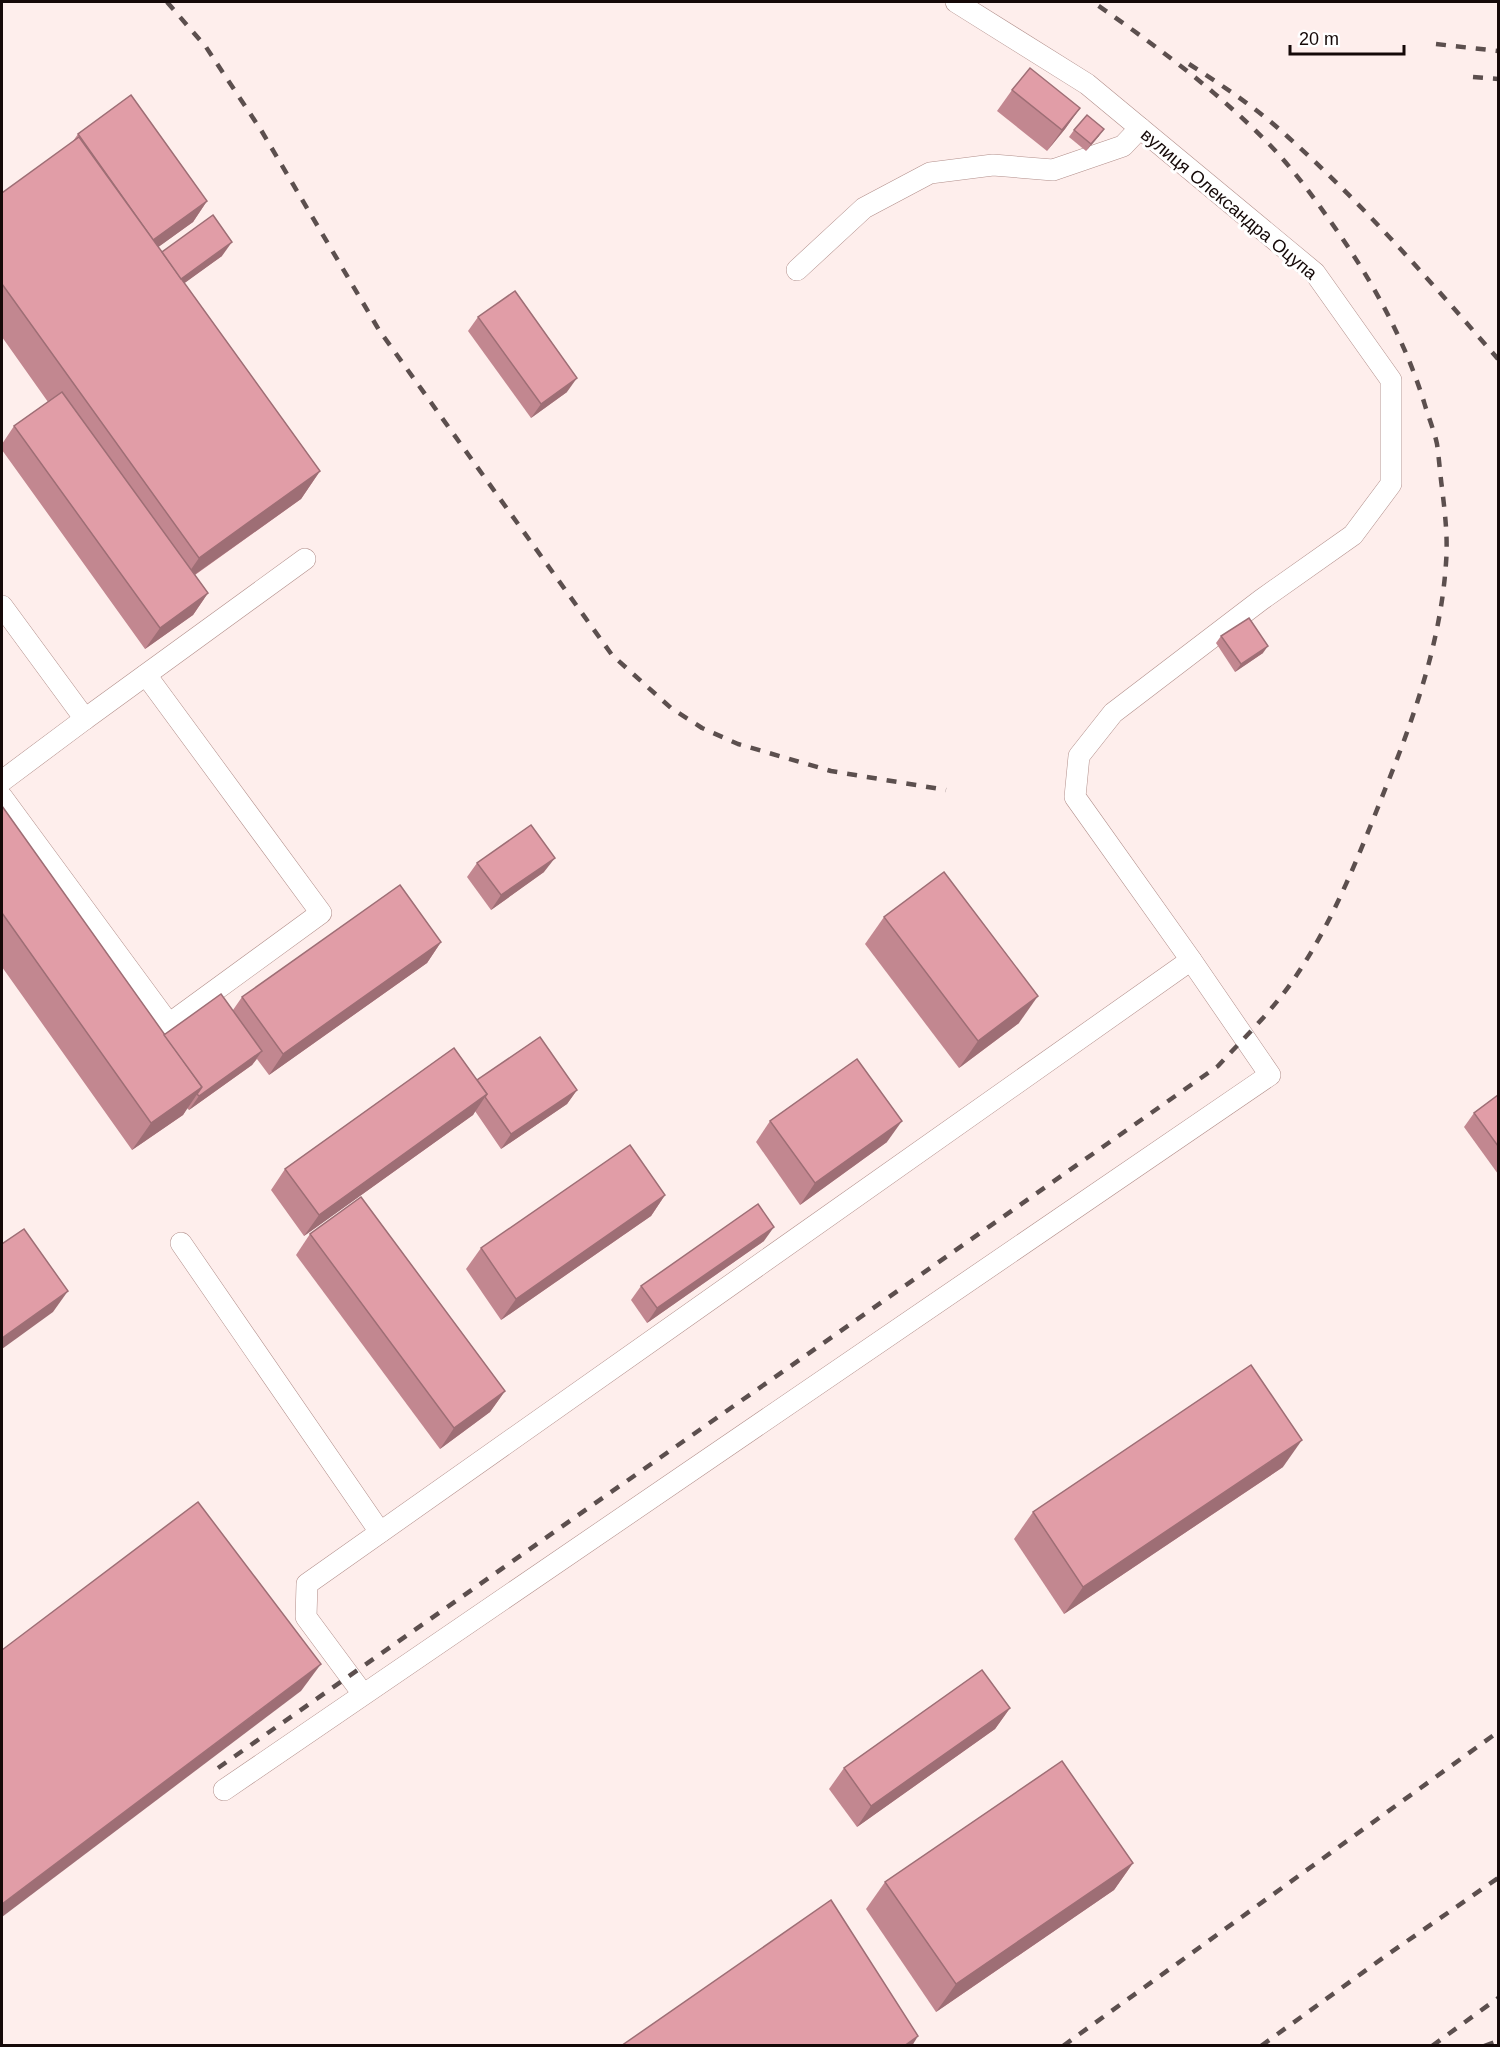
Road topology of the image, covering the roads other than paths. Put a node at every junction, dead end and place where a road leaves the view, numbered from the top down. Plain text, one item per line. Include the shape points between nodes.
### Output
1 (956, 2) edge
2 (1140, 128) junction
3 (797, 270) dead end
4 (305, 559) dead end
5 (2, 606) edge
6 (146, 675) junction
7 (85, 719) junction
8 (2, 781) edge
9 (2, 797) edge
10 (1191, 960) junction
11 (181, 1243) dead end
12 (380, 1532) junction
13 (363, 1695) junction
14 (224, 1790) dead end

1 - 2 lane, вулиця Олександра Оцупа via 1087,84
2 - 3 lane via 1124,146 1053,170 993,165 930,173 864,208
2 - 10 lane, вулиця Олександра Оцупа via 1315,273 1391,380 1392,483 1353,535 1113,713 1079,756 1074,797
4 - 6 lane
5 - 7 lane
6 - 7 lane
6 - 9 lane via 321,913 169,1024
7 - 8 lane
10 - 12 lane
10 - 13 lane, вулиця Олександра Оцупа via 1270,1076
11 - 12 lane
12 - 13 lane via 308,1584 306,1617
13 - 14 lane

